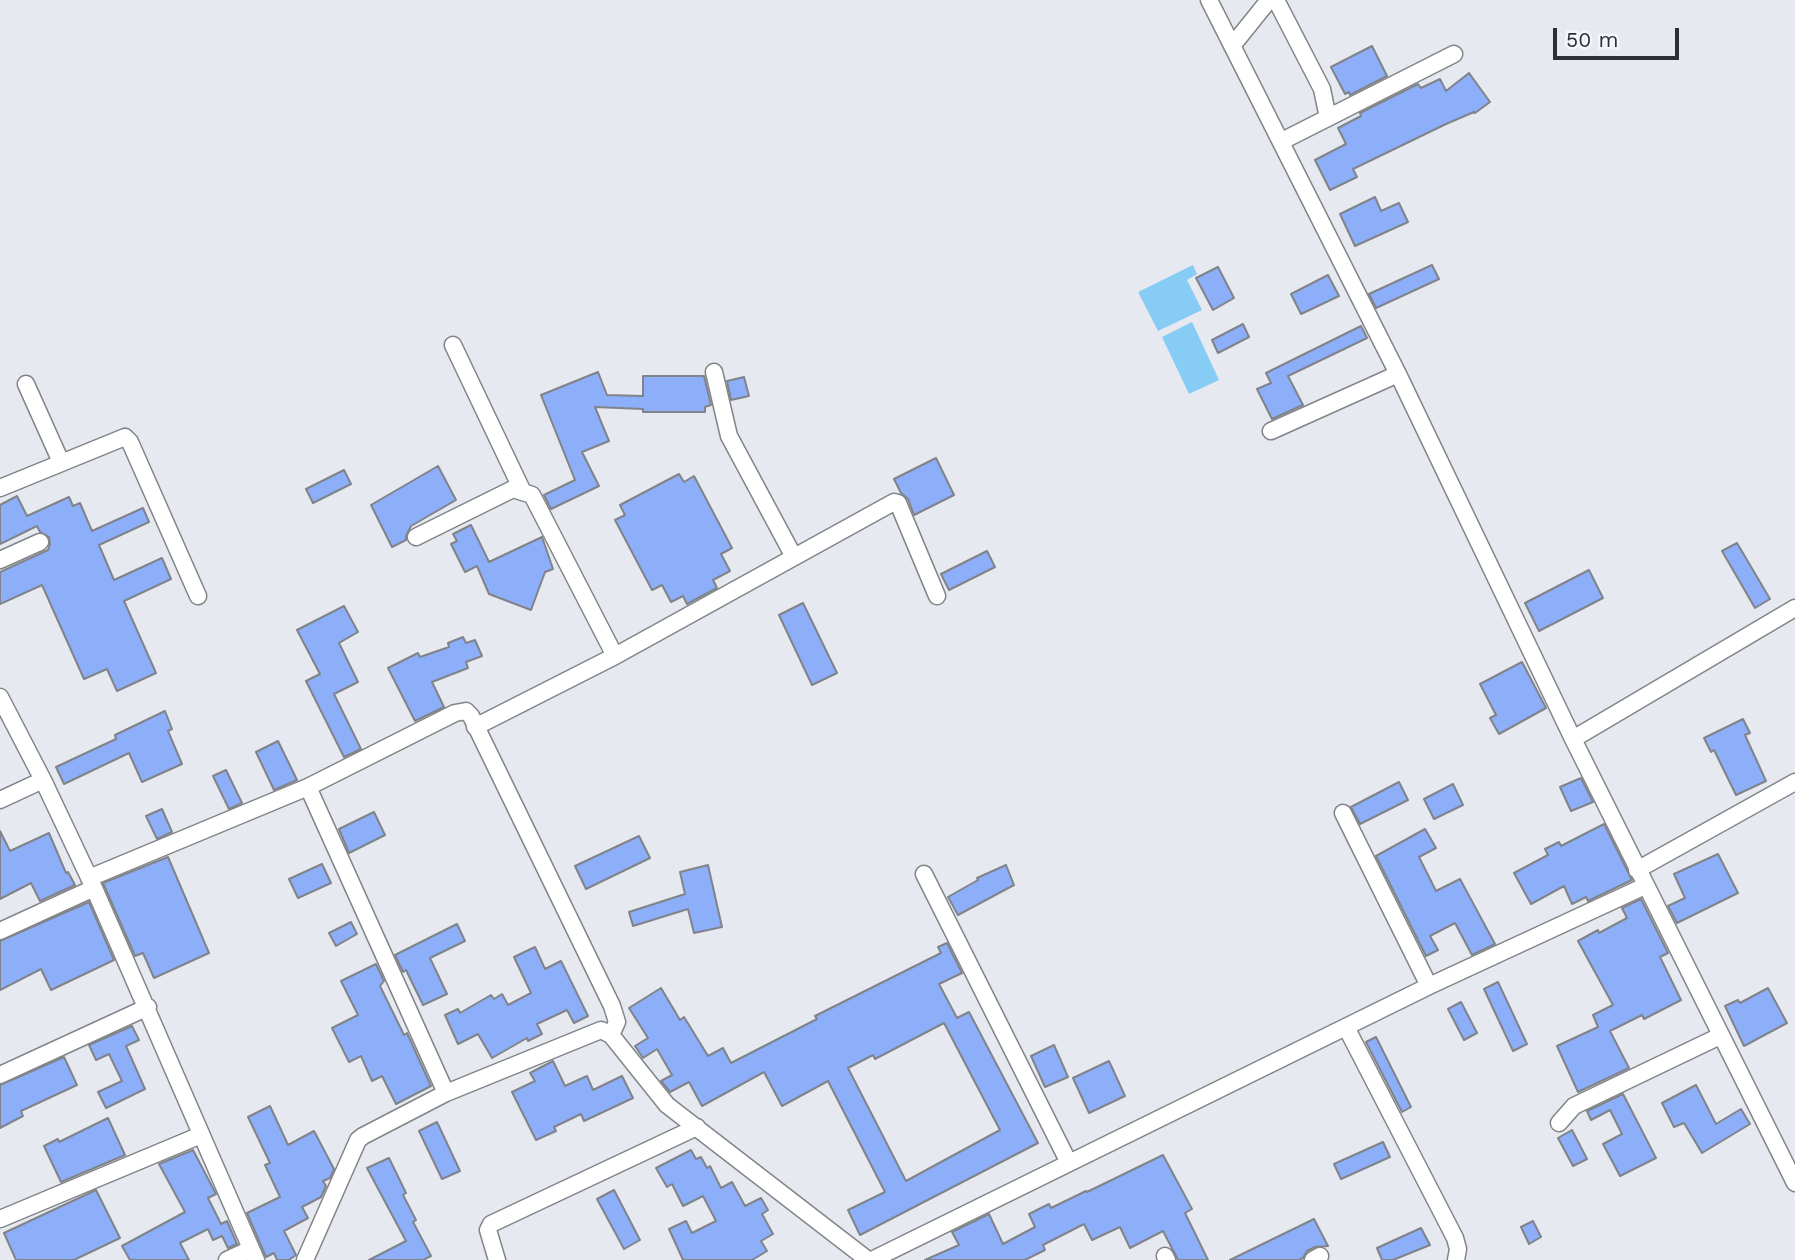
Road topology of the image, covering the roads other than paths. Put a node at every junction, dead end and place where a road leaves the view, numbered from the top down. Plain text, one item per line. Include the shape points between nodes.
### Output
1 (1209, 0) edge
2 (1269, 0) edge
3 (1276, 0) edge
4 (1232, 46) junction
5 (1454, 54) dead end
6 (1328, 118) junction
7 (1282, 141) junction
8 (453, 345) dead end
9 (714, 372) dead end
10 (1398, 373) junction
11 (26, 384) dead end
12 (1271, 431) dead end
13 (61, 462) junction
14 (0, 488) edge
15 (522, 490) junction
16 (416, 537) dead end
17 (40, 542) dead end
18 (794, 557) junction
19 (0, 560) edge
20 (198, 596) dead end
21 (937, 596) dead end
22 (1795, 608) edge
23 (615, 656) junction
24 (0, 697) edge
25 (475, 727) junction
26 (1573, 740) junction
27 (43, 780) junction
28 (1795, 782) edge
29 (308, 788) junction
30 (0, 800) edge
31 (1343, 813) dead end
32 (1637, 870) junction
33 (924, 874) dead end
34 (92, 883) junction
35 (1645, 886) junction
36 (0, 931) edge
37 (1429, 986) junction
38 (148, 1007) junction
39 (1346, 1027) junction
40 (611, 1035) junction
41 (1720, 1036) junction
42 (0, 1074) edge
43 (446, 1093) junction
44 (1559, 1123) dead end
45 (697, 1128) junction
46 (201, 1135) junction
47 (1069, 1163) junction
48 (1795, 1183) edge
49 (0, 1219) edge
50 (253, 1255) edge
51 (309, 1258) edge
52 (227, 1260) edge
53 (497, 1260) edge
54 (870, 1260) edge
55 (1456, 1260) edge

1 - 4 street
2 - 4 street
3 - 6 street via 1322,89
4 - 7 street
5 - 6 street
6 - 7 street
7 - 10 street
8 - 15 street
9 - 18 street via 729,436
10 - 12 street
10 - 26 street
11 - 13 street
13 - 14 street
13 - 20 street via 120,437 127,439
15 - 16 street via 513,489
15 - 23 street via 532,495
17 - 19 street
18 - 21 street via 896,502
18 - 23 street
22 - 26 street
23 - 25 street
24 - 27 street
25 - 29 street via 466,711 455,713
25 - 40 street via 612,1006 617,1022
26 - 32 street
27 - 30 street
27 - 34 street
28 - 32 street
29 - 34 street
29 - 43 street
31 - 37 street
32 - 35 street
33 - 47 street
34 - 36 street
34 - 38 street
35 - 37 street
35 - 41 street
37 - 39 street
38 - 42 street
38 - 46 street
39 - 47 street
39 - 55 street via 1455,1238
40 - 43 street via 601,1030
40 - 45 street via 667,1105
41 - 44 street via 1574,1106
41 - 48 street
43 - 51 street via 358,1140
45 - 53 street via 491,1224 488,1230
45 - 54 street
46 - 49 street
46 - 50 street
47 - 54 street
50 - 52 street

